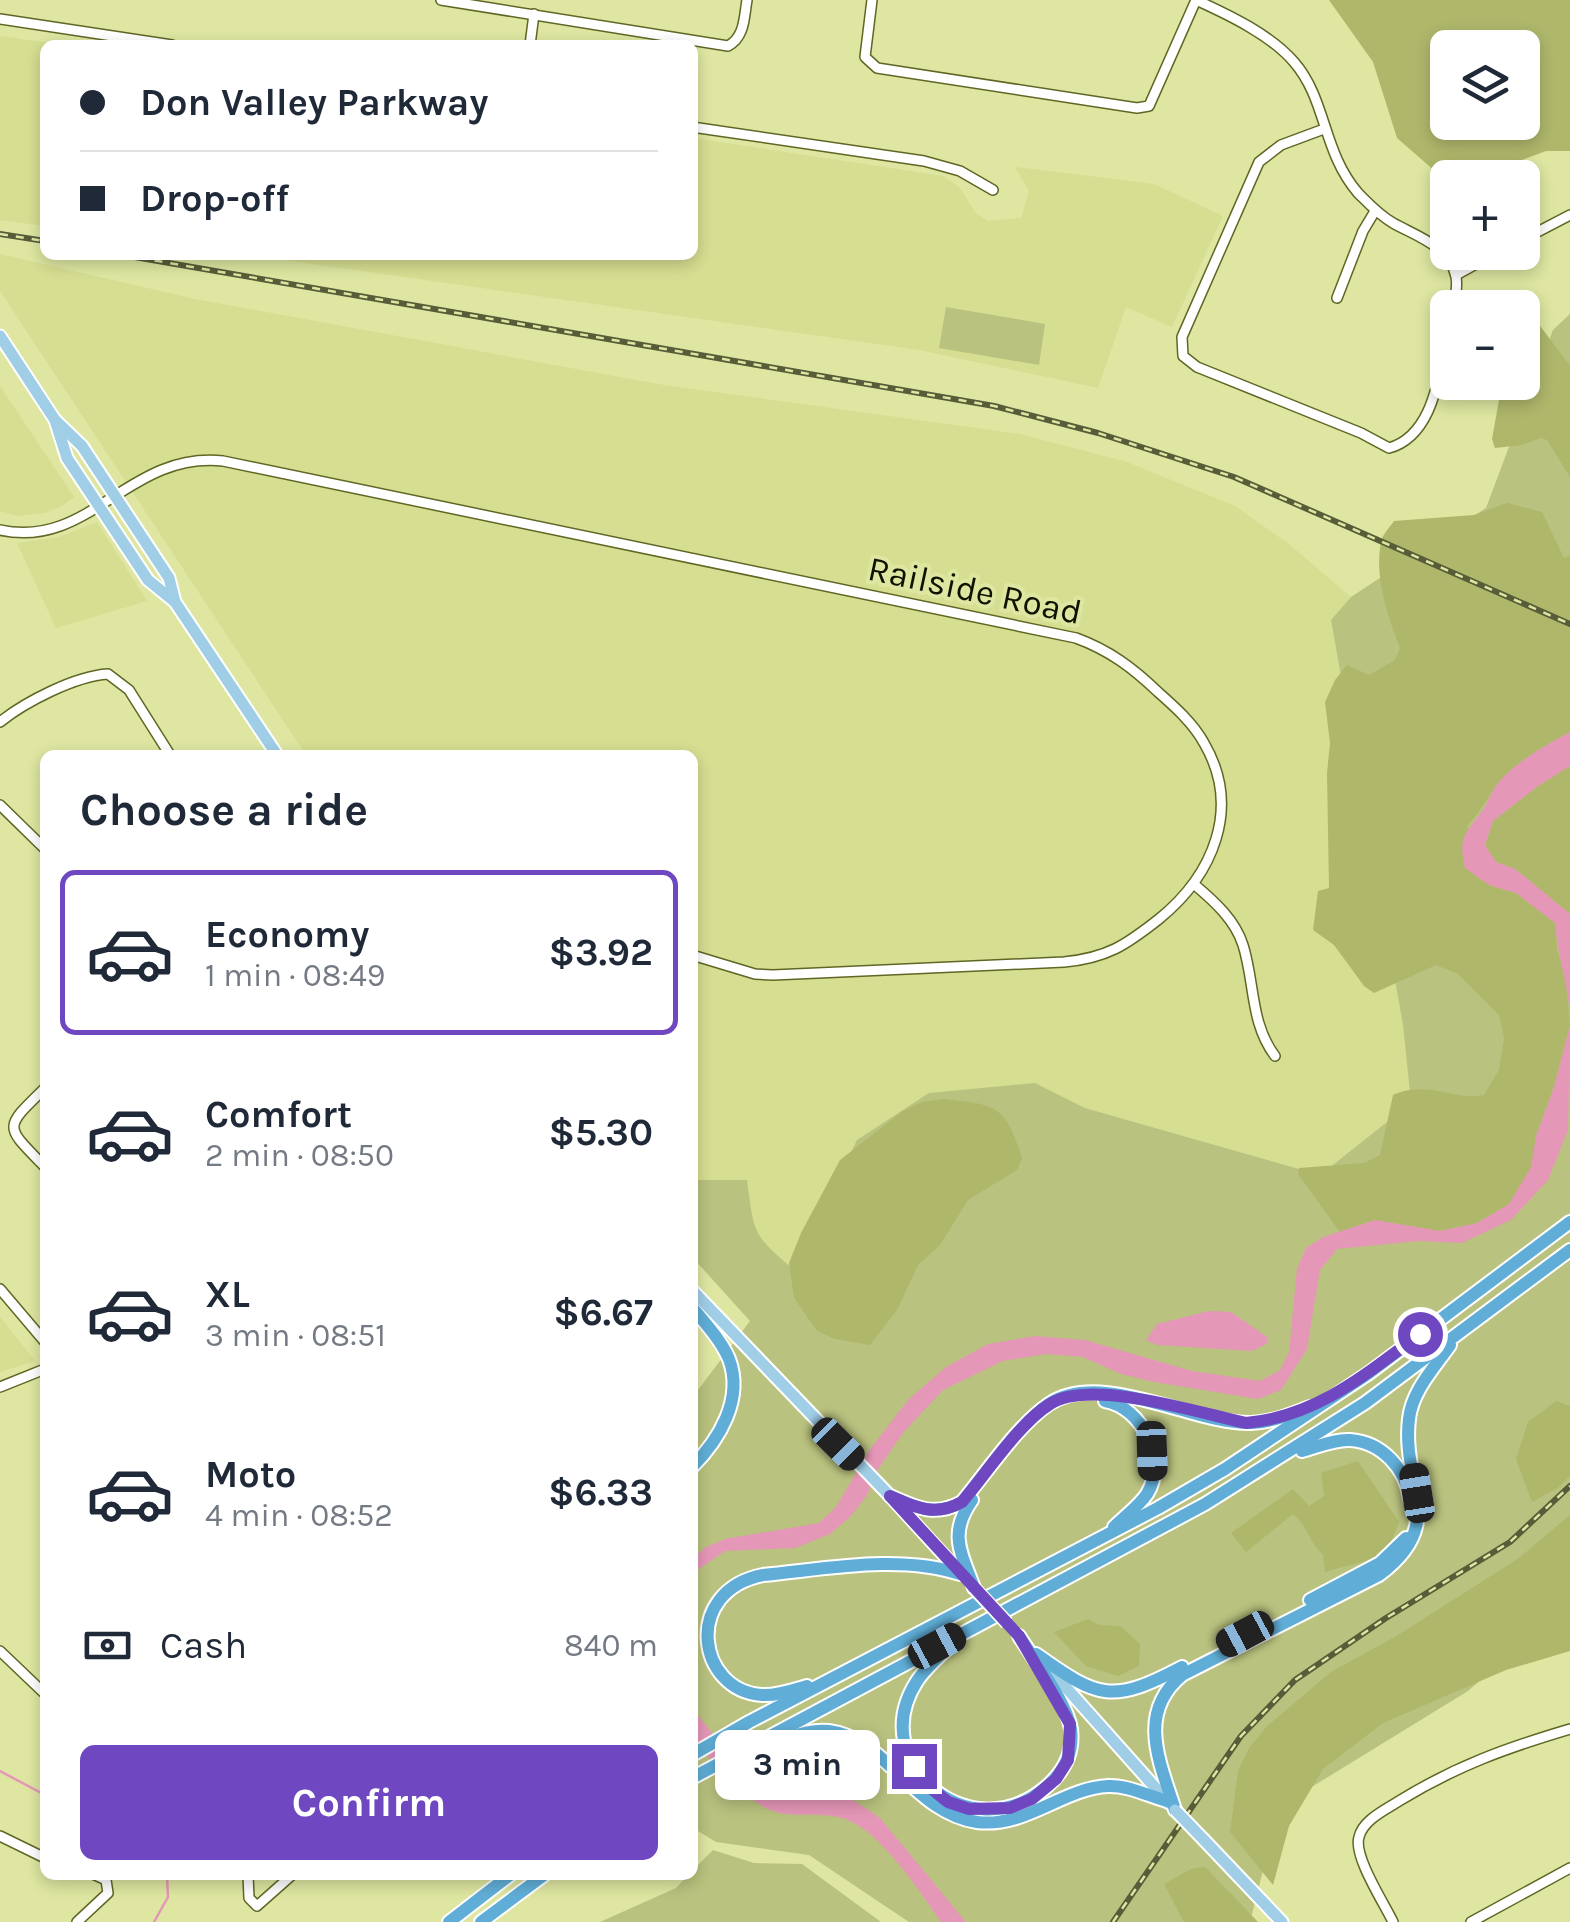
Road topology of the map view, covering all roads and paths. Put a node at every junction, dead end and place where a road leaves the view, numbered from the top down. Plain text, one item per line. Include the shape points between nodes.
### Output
1 (441, 0) edge
2 (747, 0) edge
3 (872, 0) edge
4 (1196, 0) edge
5 (534, 14) junction
6 (0, 19) edge
7 (139, 40) edge
8 (531, 40) edge
9 (692, 40) edge
10 (698, 41) edge
11 (698, 128) edge
12 (1324, 129) junction
13 (993, 190) dead end
14 (1375, 211) junction
15 (1570, 215) edge
16 (1540, 231) edge
17 (1465, 270) edge
18 (1456, 275) junction
19 (1455, 290) edge
20 (1336, 298) dead end
21 (0, 336) edge
22 (1431, 400) edge
23 (55, 420) junction
24 (114, 495) junction
25 (98, 505) junction
26 (0, 530) edge
27 (175, 602) junction
28 (0, 722) edge
29 (167, 750) edge
30 (274, 750) edge
31 (0, 804) edge
32 (40, 845) edge
33 (1195, 885) junction
34 (698, 957) edge
35 (1276, 1056) dead end
36 (40, 1093) edge
37 (40, 1162) edge
38 (1570, 1222) edge
39 (1570, 1250) edge
40 (0, 1289) edge
41 (698, 1296) edge
42 (698, 1315) edge
43 (1458, 1335) junction
44 (40, 1336) edge
45 (40, 1372) edge
46 (0, 1387) edge
47 (1331, 1398) junction
48 (1281, 1458) junction
49 (698, 1461) edge
50 (890, 1496) junction
51 (1109, 1533) junction
52 (966, 1580) junction
53 (964, 1632) junction
54 (1019, 1636) junction
55 (0, 1651) edge
56 (1036, 1654) junction
57 (829, 1680) junction
58 (40, 1689) edge
59 (1570, 1729) edge
60 (748, 1746) junction
61 (698, 1752) edge
62 (698, 1775) edge
63 (1171, 1806) junction
64 (0, 1836) edge
65 (40, 1856) edge
66 (1570, 1868) edge
67 (106, 1880) edge
68 (248, 1880) edge
69 (286, 1880) edge
70 (503, 1880) edge
71 (537, 1880) edge
72 (77, 1922) edge
73 (448, 1922) edge
74 (482, 1922) edge
75 (1282, 1922) edge
76 (1393, 1922) edge
77 (1471, 1922) edge

1 - 5 street
2 - 10 street via 738,41
3 - 4 street via 865,58 877,68 1137,108 1149,106
4 - 12 street via 1292,60 1310,85
5 - 8 street
5 - 9 street
6 - 7 street
11 - 13 street via 924,161
12 - 14 street via 1345,177
12 - 22 street via 1258,162 1180,346 1188,362 1389,448 1402,442
14 - 18 street via 1428,240
14 - 20 street
15 - 16 street
17 - 18 street
18 - 19 street
21 - 23 main road
23 - 24 main road via 82,446
23 - 25 main road via 67,458
24 - 25 street, Railside Road
24 - 27 main road via 169,578
24 - 33 street, Railside Road via 174,464 223,462 1097,646 1183,714 1206,745 1220,792 1218,832
25 - 26 street, Railside Road via 40,534
25 - 27 main road via 148,580
27 - 30 main road
28 - 29 street via 20,706 108,674 129,690
31 - 32 street
33 - 34 street, Railside Road via 1134,938 1092,959 772,975
33 - 35 street via 1238,934 1258,1027
36 - 37 street via 12,1128
38 - 47 highway
39 - 43 highway
40 - 44 street
41 - 50 main road
42 - 49 highway via 728,1357 732,1398 725,1423
43 - 48 highway
43 - 63 highway via 1416,1393 1409,1418 1418,1511 1411,1543 1379,1574 1182,1675 1162,1696 1153,1732
45 - 46 street
47 - 50 highway via 1282,1418 1246,1423 1100,1393 1071,1394 1036,1414 948,1510 920,1510
47 - 51 highway
48 - 53 highway
48 - 56 highway via 1350,1440 1378,1449 1396,1464 1408,1488 1406,1539 1380,1563 1144,1688 1090,1688
50 - 52 main road
51 - 52 highway via 1154,1476 1145,1429 1110,1401 1062,1404 1041,1419 961,1516 958,1545
51 - 57 highway
52 - 54 main road, bridge
52 - 57 highway via 937,1567 902,1564 762,1575 736,1582 716,1602 708,1647 716,1667 738,1687 760,1695
53 - 54 highway via 918,1678 907,1700 904,1745 927,1785 948,1802 994,1811 1032,1799 1068,1760 1070,1724
53 - 60 highway
54 - 56 main road
55 - 58 street
56 - 63 main road
57 - 61 highway
59 - 76 street via 1443,1774 1363,1828 1360,1856
60 - 62 highway
60 - 63 highway via 832,1731 856,1741 934,1807 980,1822 1020,1817 1108,1786
63 - 75 main road, bridge
64 - 65 street
66 - 77 street
67 - 72 street via 108,1893
68 - 69 street via 252,1903 259,1905
70 - 73 highway
71 - 74 highway

